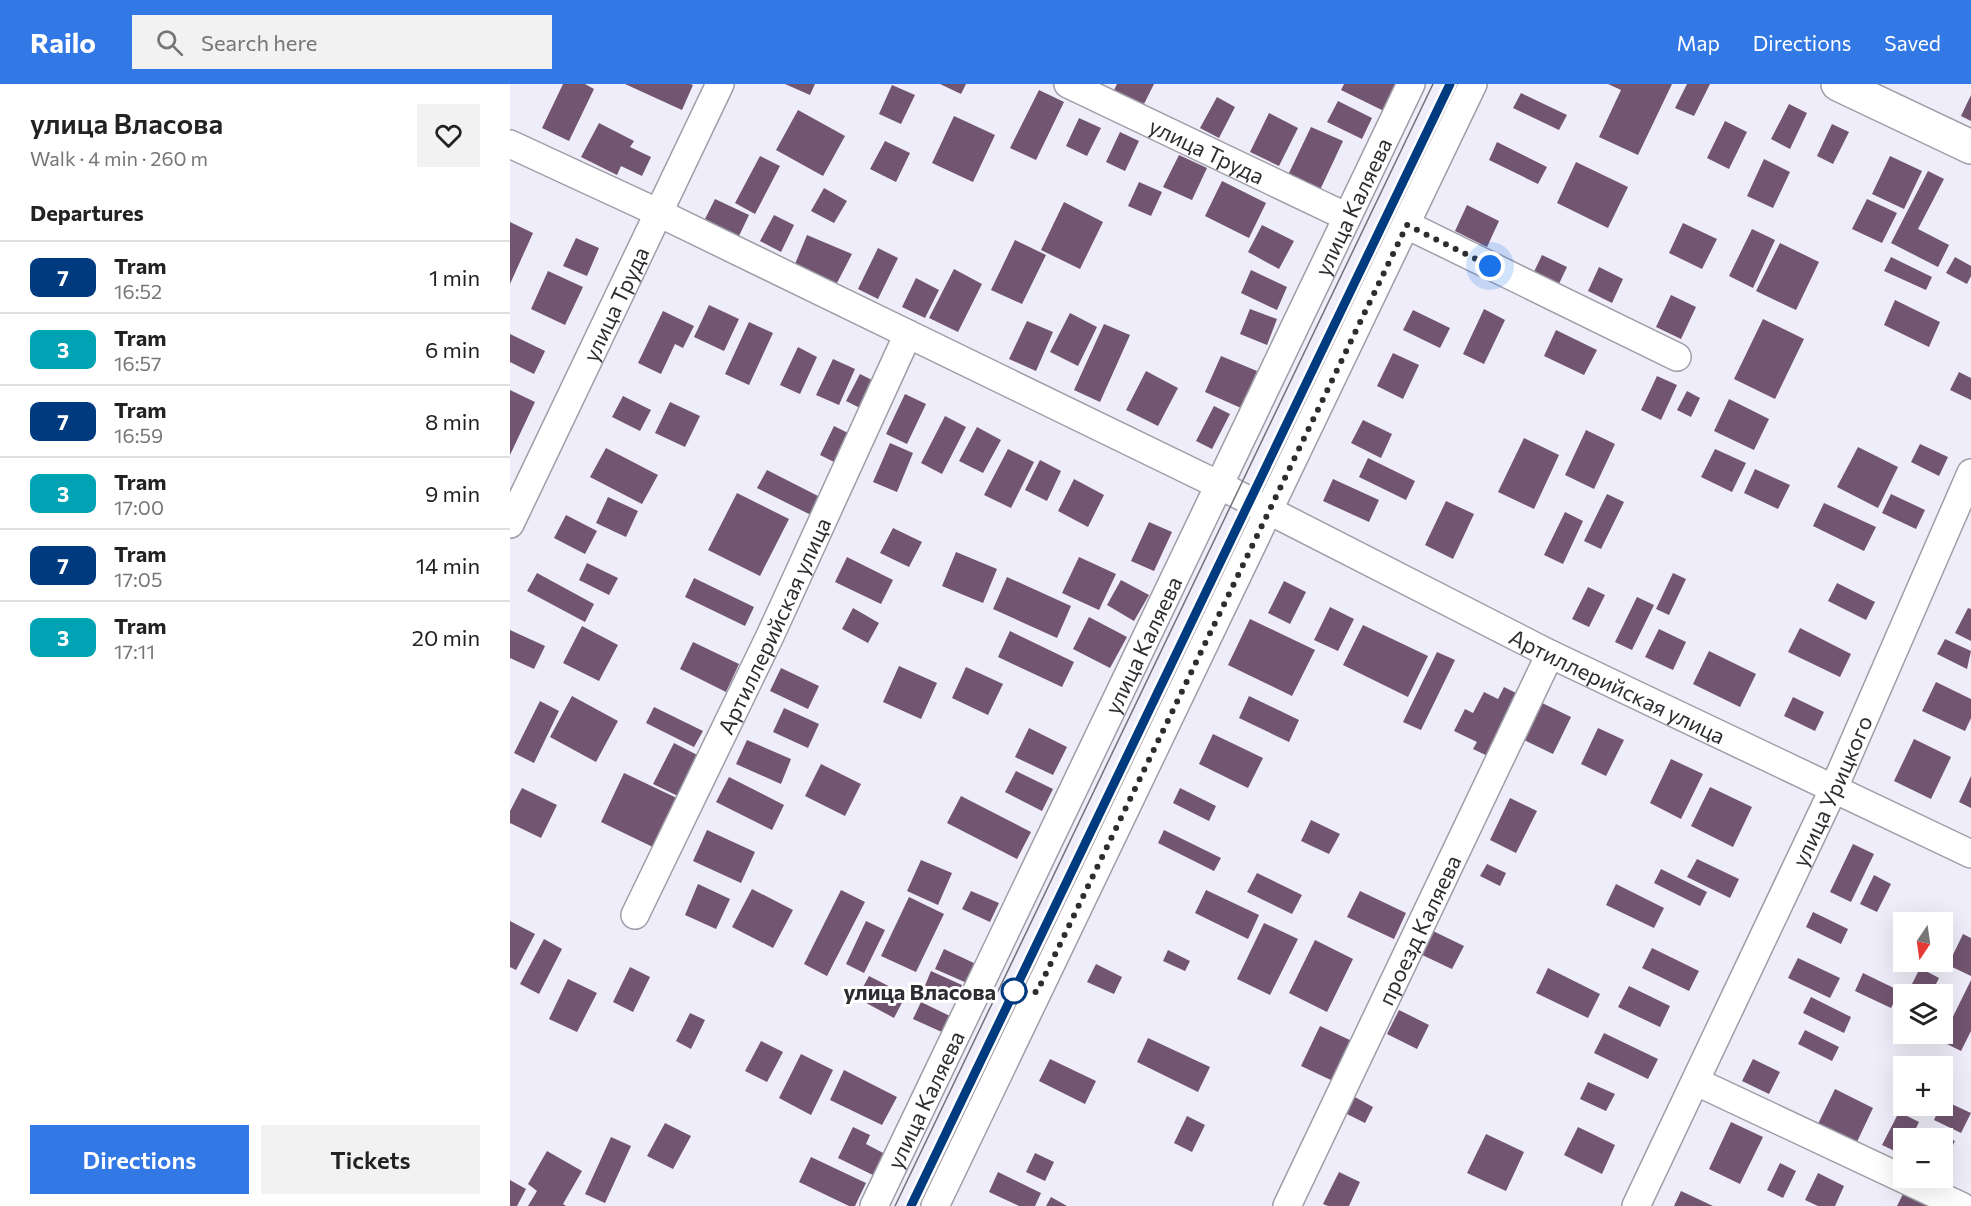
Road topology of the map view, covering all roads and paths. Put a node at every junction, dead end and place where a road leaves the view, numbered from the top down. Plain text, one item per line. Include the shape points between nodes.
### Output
1 (720, 84) edge
2 (1068, 84) edge
3 (1411, 84) edge
4 (1473, 84) edge
5 (1838, 84) edge
6 (510, 144) edge
7 (1971, 147) edge
8 (659, 213) junction
9 (1347, 218) junction
10 (1407, 225) junction
11 (908, 334) junction
12 (1677, 357) dead end
13 (1219, 485) junction
14 (1967, 490) edge
15 (1269, 510) junction
16 (510, 524) edge
17 (1550, 654) junction
18 (1833, 790) junction
19 (1971, 854) edge
20 (635, 915) dead end
21 (1697, 1082) junction
22 (874, 1206) edge
23 (934, 1206) edge
24 (1287, 1206) edge
25 (1636, 1206) edge
26 (1961, 1206) edge

1 - 8 street, улица Труда
2 - 9 street, улица Труда
3 - 9 street, улица Каляева
4 - 10 street
5 - 7 main road
6 - 8 street
8 - 11 street
8 - 16 street, улица Труда
9 - 13 street, улица Каляева
10 - 12 street
10 - 15 street
11 - 13 street
11 - 20 street, Артиллерийская улица via 770,636
13 - 15 street, Артиллерийская улица
13 - 22 street, улица Каляева
14 - 18 street, улица Урицкого
15 - 17 street, Артиллерийская улица
15 - 23 street
17 - 18 street, Артиллерийская улица
17 - 24 street, проезд Каляева
18 - 19 street, Артиллерийская улица
18 - 21 street, улица Урицкого
21 - 25 street, улица Урицкого
21 - 26 street

